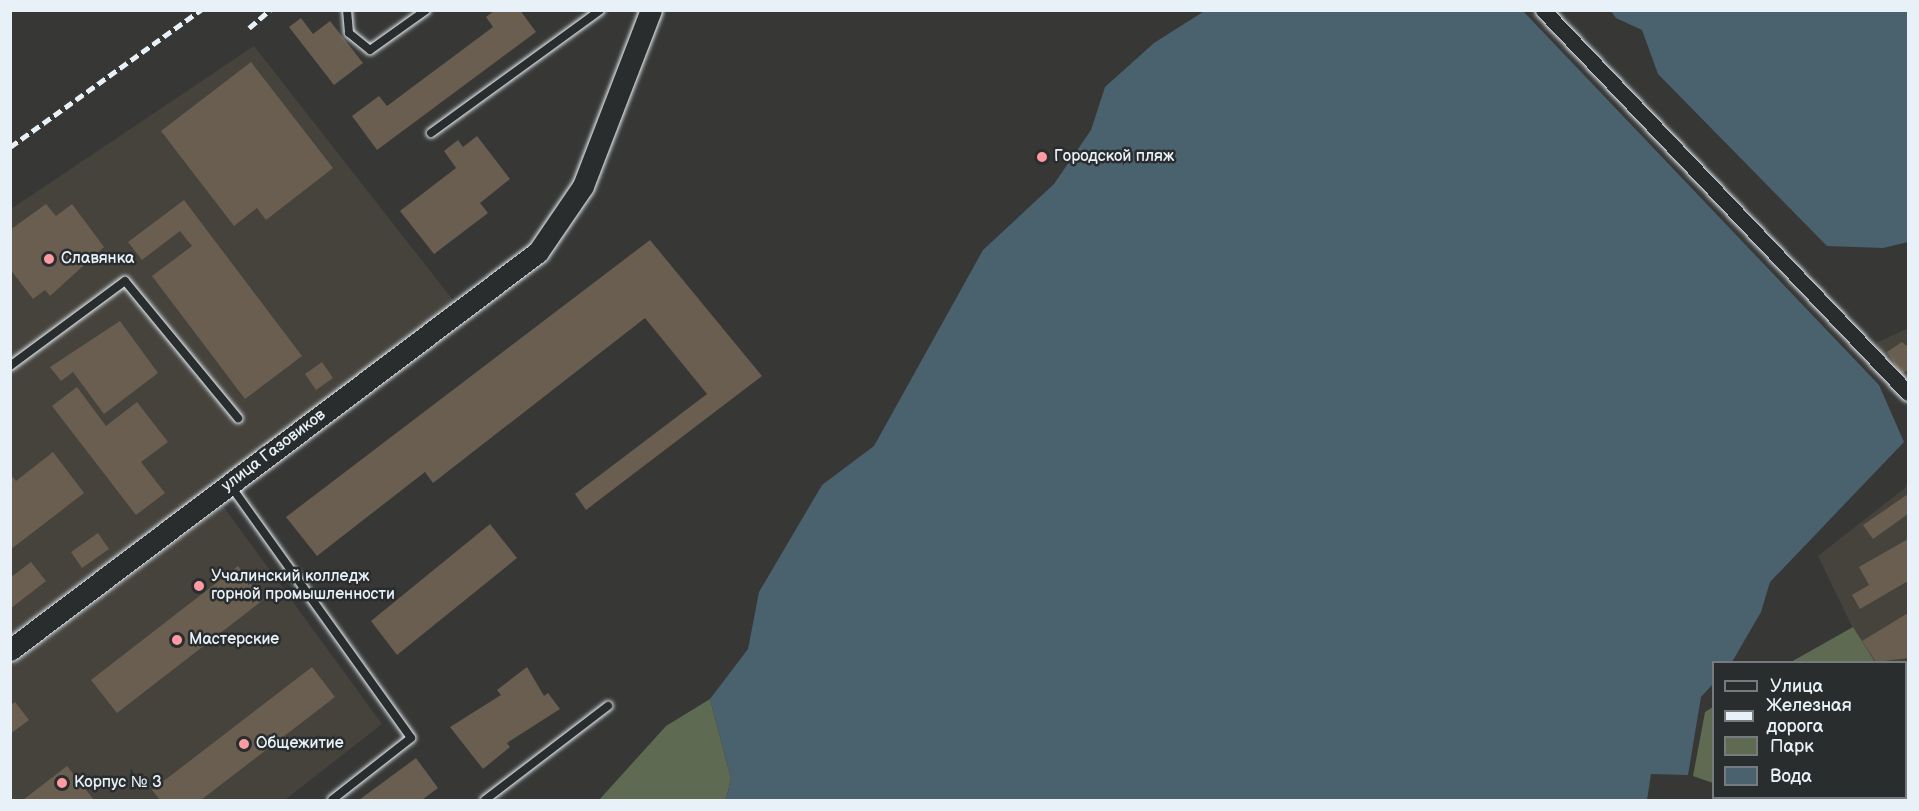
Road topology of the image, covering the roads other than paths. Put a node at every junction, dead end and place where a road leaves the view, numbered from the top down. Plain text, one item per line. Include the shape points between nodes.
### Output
1 (347, 10) edge
2 (426, 10) edge
3 (600, 10) edge
4 (1543, 10) edge
5 (645, 13) edge
6 (431, 133) dead end
7 (10, 366) edge
8 (1908, 393) edge
9 (238, 418) dead end
10 (229, 484) junction
11 (10, 650) edge
12 (608, 706) dead end
13 (332, 801) edge
14 (485, 801) edge

1 - 2 lane via 350,33 370,50
3 - 6 lane
4 - 8 street
5 - 10 street, улица Газовиков via 583,186 538,252
7 - 9 lane via 125,281
10 - 11 street, улица Газовиков
10 - 13 lane via 411,738
12 - 14 lane

